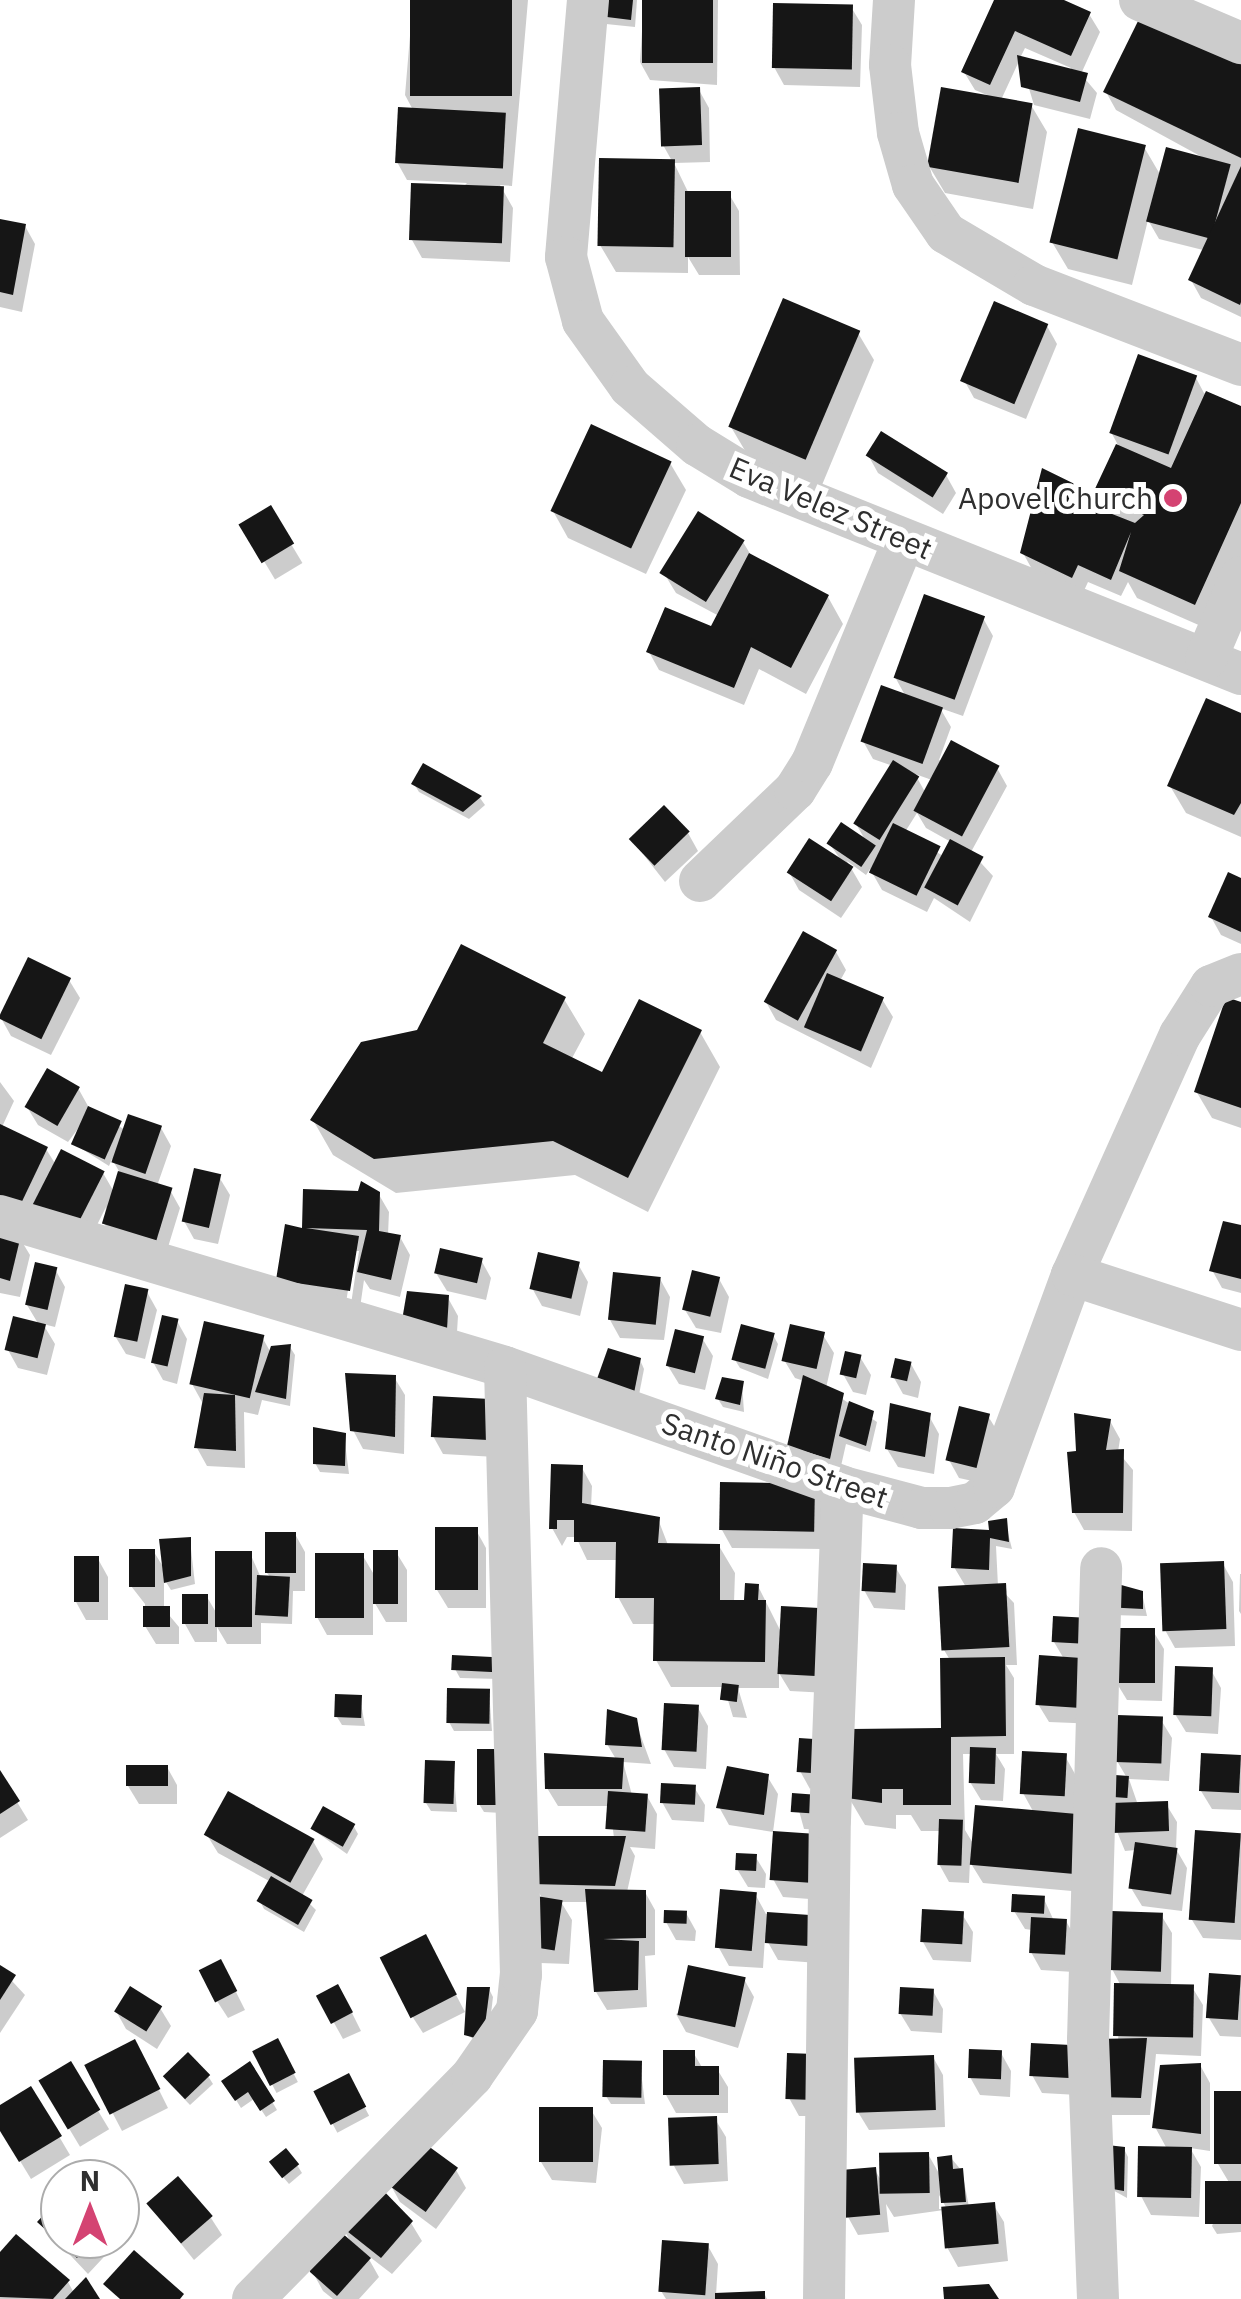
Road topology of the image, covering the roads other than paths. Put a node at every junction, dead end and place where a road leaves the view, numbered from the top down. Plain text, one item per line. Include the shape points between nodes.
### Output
1 (588, 0) edge
2 (894, 0) edge
3 (1140, 0) edge
4 (1241, 43) edge
5 (1241, 365) edge
6 (904, 540) junction
7 (1241, 578) edge
8 (1223, 667) edge
9 (700, 881) dead end
10 (1241, 974) edge
11 (0, 1216) edge
12 (1072, 1275) junction
13 (1241, 1330) edge
14 (505, 1367) junction
15 (843, 1487) junction
16 (1101, 1568) dead end
17 (253, 2299) edge
18 (824, 2299) edge
19 (1098, 2299) edge

1 - 6 street, Eva Velez Street via 564,242 583,321 630,387 696,445 750,477
2 - 5 street via 892,96 906,168 946,233 1034,285
3 - 4 street
6 - 8 street, Eva Velez Street
6 - 9 street via 812,763 795,790
7 - 8 street
10 - 12 street, Santo Niño Street via 1211,986 1194,1008
11 - 14 street, Santo Niño Street
12 - 13 street
12 - 15 street, Santo Niño Street via 994,1487 975,1503 950,1508 922,1508
14 - 15 street, Santo Niño Street
14 - 17 street via 521,1975 516,2011 472,2076
15 - 18 street
16 - 19 street via 1088,2040

